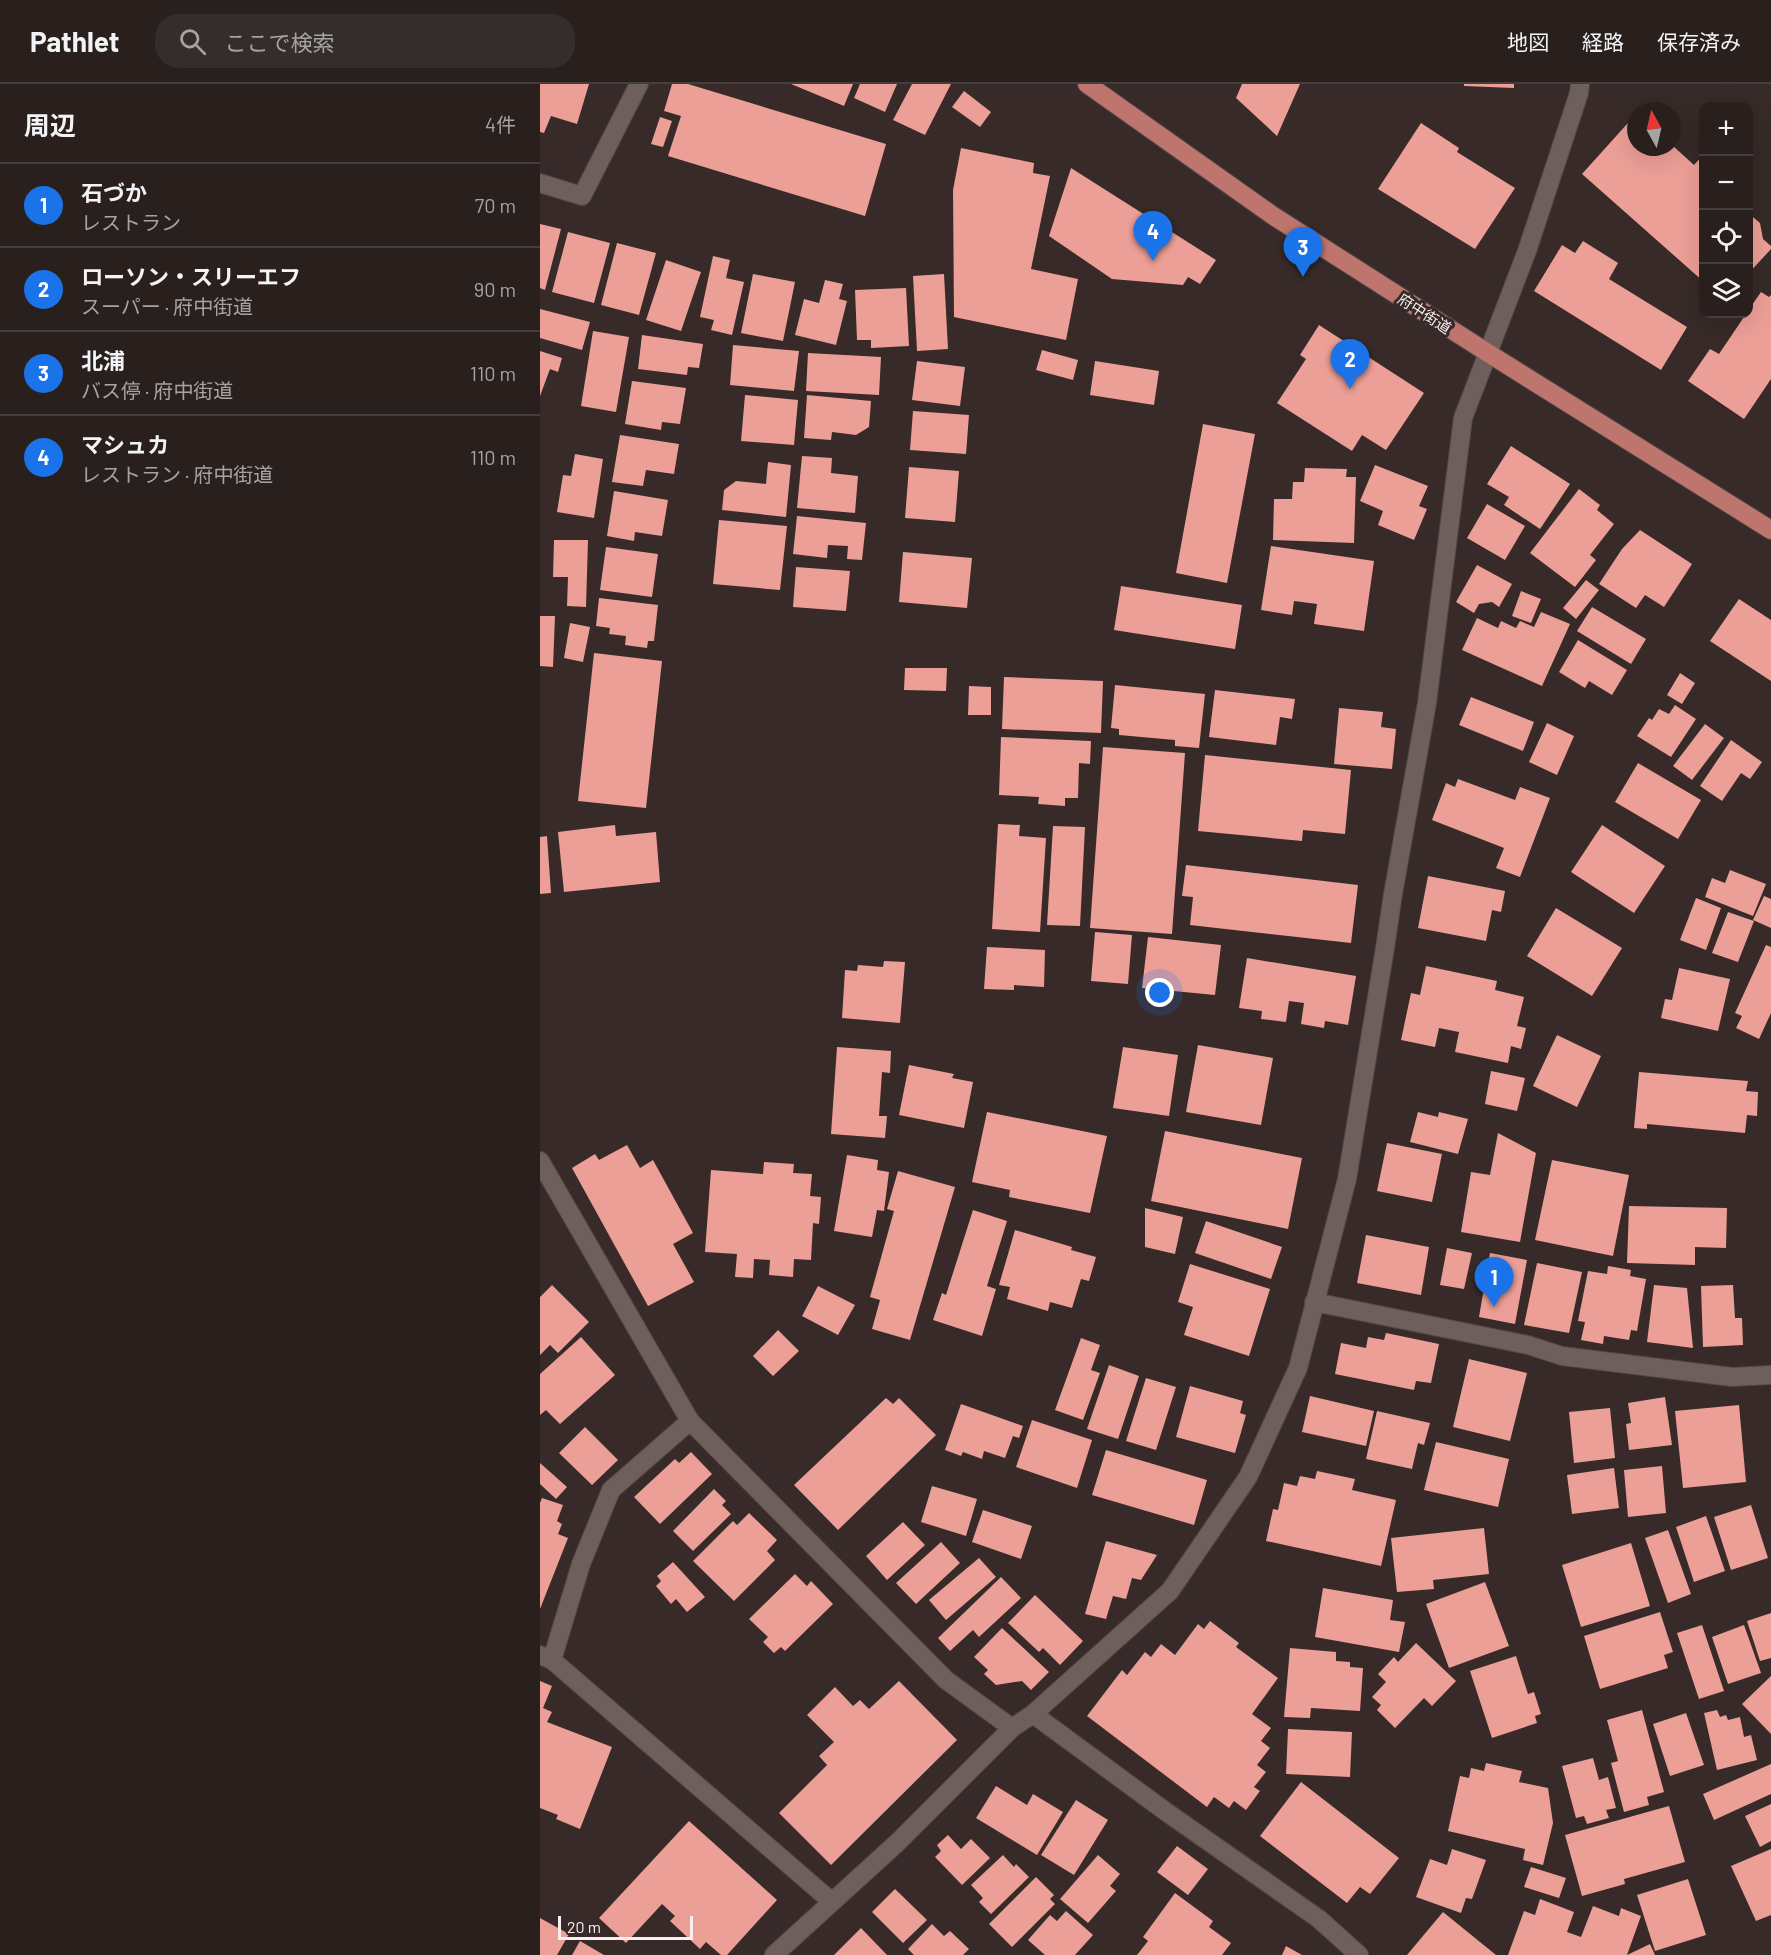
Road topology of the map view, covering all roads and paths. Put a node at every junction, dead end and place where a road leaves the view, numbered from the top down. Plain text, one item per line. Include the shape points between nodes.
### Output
1 (639, 84) edge
2 (1087, 84) edge
3 (1580, 84) edge
4 (540, 183) edge
5 (1488, 353) junction
6 (1771, 530) edge
7 (540, 1161) edge
8 (1314, 1302) junction
9 (1771, 1375) edge
10 (690, 1421) junction
11 (546, 1658) edge
12 (1033, 1714) junction
13 (1012, 1728) junction
14 (831, 1901) junction
15 (774, 1955) edge
16 (1359, 1955) edge

1 - 4 street via 582,196
2 - 5 main road, 府中街道 via 1272,215
3 - 5 street via 1527,251
5 - 6 main road, 府中街道
5 - 8 street via 1463,418 1427,703 1347,1179
7 - 10 street
8 - 9 street via 1528,1345 1562,1356 1731,1377
8 - 12 street via 1298,1368 1248,1477 1205,1542 1170,1592
10 - 11 street via 611,1490
10 - 13 street via 946,1680
11 - 14 street
12 - 13 street
12 - 16 street via 1319,1919
13 - 14 street via 898,1842
14 - 15 street

